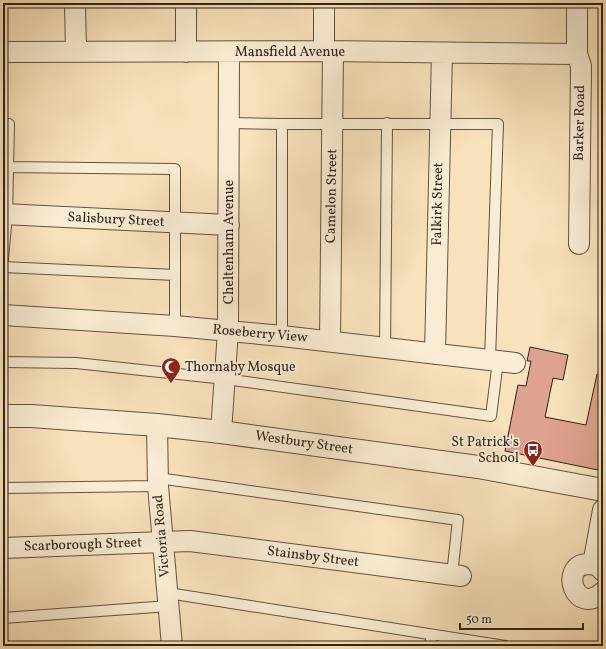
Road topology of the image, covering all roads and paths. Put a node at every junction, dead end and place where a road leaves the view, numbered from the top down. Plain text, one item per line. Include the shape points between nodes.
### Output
1 (75, 3) edge
2 (186, 3) edge
3 (324, 3) edge
4 (577, 3) edge
5 (3, 52) edge
6 (76, 52) junction
7 (186, 52) junction
8 (229, 52) junction
9 (329, 52) junction
10 (442, 53) junction
11 (577, 54) junction
12 (229, 123) junction
13 (332, 123) junction
14 (3, 124) edge
15 (282, 124) junction
16 (387, 124) junction
17 (440, 124) junction
18 (8, 167) junction
19 (5, 215) edge
20 (175, 223) junction
21 (229, 225) junction
22 (579, 244) dead end
23 (3, 259) edge
24 (3, 267) edge
25 (175, 275) junction
26 (3, 315) edge
27 (175, 326) junction
28 (228, 331) junction
29 (282, 336) junction
30 (330, 341) junction
31 (385, 348) junction
32 (435, 354) junction
33 (501, 361) junction
34 (3, 362) edge
35 (225, 379) junction
36 (3, 416) edge
37 (157, 425) junction
38 (221, 432) junction
39 (158, 482) junction
40 (3, 488) edge
41 (603, 490) edge
42 (603, 510) edge
43 (164, 543) junction
44 (3, 548) edge
45 (598, 567) edge
46 (456, 575) joint
47 (603, 592) edge
48 (168, 600) junction
49 (3, 618) edge
50 (432, 635) junction
51 (172, 646) edge
52 (430, 646) edge
53 (505, 646) edge

1 - 6 street
2 - 7 street
3 - 9 street, Camelon Street
4 - 11 street, Barker Road
5 - 6 street, Mansfield Avenue
6 - 7 street, Mansfield Avenue
7 - 8 street, Mansfield Avenue
8 - 9 street, Mansfield Avenue
8 - 12 street, Cheltenham Avenue
9 - 10 street, Mansfield Avenue
9 - 13 street, Camelon Street
10 - 11 street, Mansfield Avenue
10 - 17 street, Falkirk Street
11 - 22 street, Barker Road via 581,66
12 - 15 lane
12 - 21 street, Cheltenham Avenue
13 - 15 lane
13 - 16 lane
13 - 30 street, Camelon Street
14 - 18 lane via 9,124
15 - 29 lane
16 - 17 lane
16 - 31 lane
17 - 32 street, Falkirk Street
17 - 33 lane via 498,124 495,246
18 - 19 lane
18 - 20 lane via 175,169
19 - 20 street, Salisbury Street
19 - 23 lane
20 - 21 street, Salisbury Street
20 - 25 lane
21 - 28 street, Cheltenham Avenue
24 - 25 lane
25 - 27 lane
26 - 27 street, Roseberry View
27 - 28 street, Roseberry View
28 - 29 street, Roseberry View
28 - 35 street, Cheltenham Avenue
29 - 30 street, Roseberry View
30 - 31 street, Roseberry View
31 - 32 street, Roseberry View
32 - 33 street, Roseberry View
33 - 35 lane via 491,416
34 - 35 lane via 76,363
35 - 38 street, Cheltenham Avenue
36 - 37 street, Westbury Street
37 - 38 street, Westbury Street
37 - 39 street, Victoria Road
38 - 41 street, Westbury Street via 470,466
39 - 40 lane
39 - 43 street, Victoria Road
39 - 46 lane via 458,520
42 - 45 street
43 - 44 street, Scarborough Street
43 - 46 street, Stainsby Street via 190,541
43 - 48 street, Victoria Road
45 - 47 street via 583,564 577,568 572,575 572,587 576,594 585,599 597,597
48 - 49 lane
48 - 50 lane
48 - 51 street, Victoria Road
50 - 52 lane
50 - 53 lane

